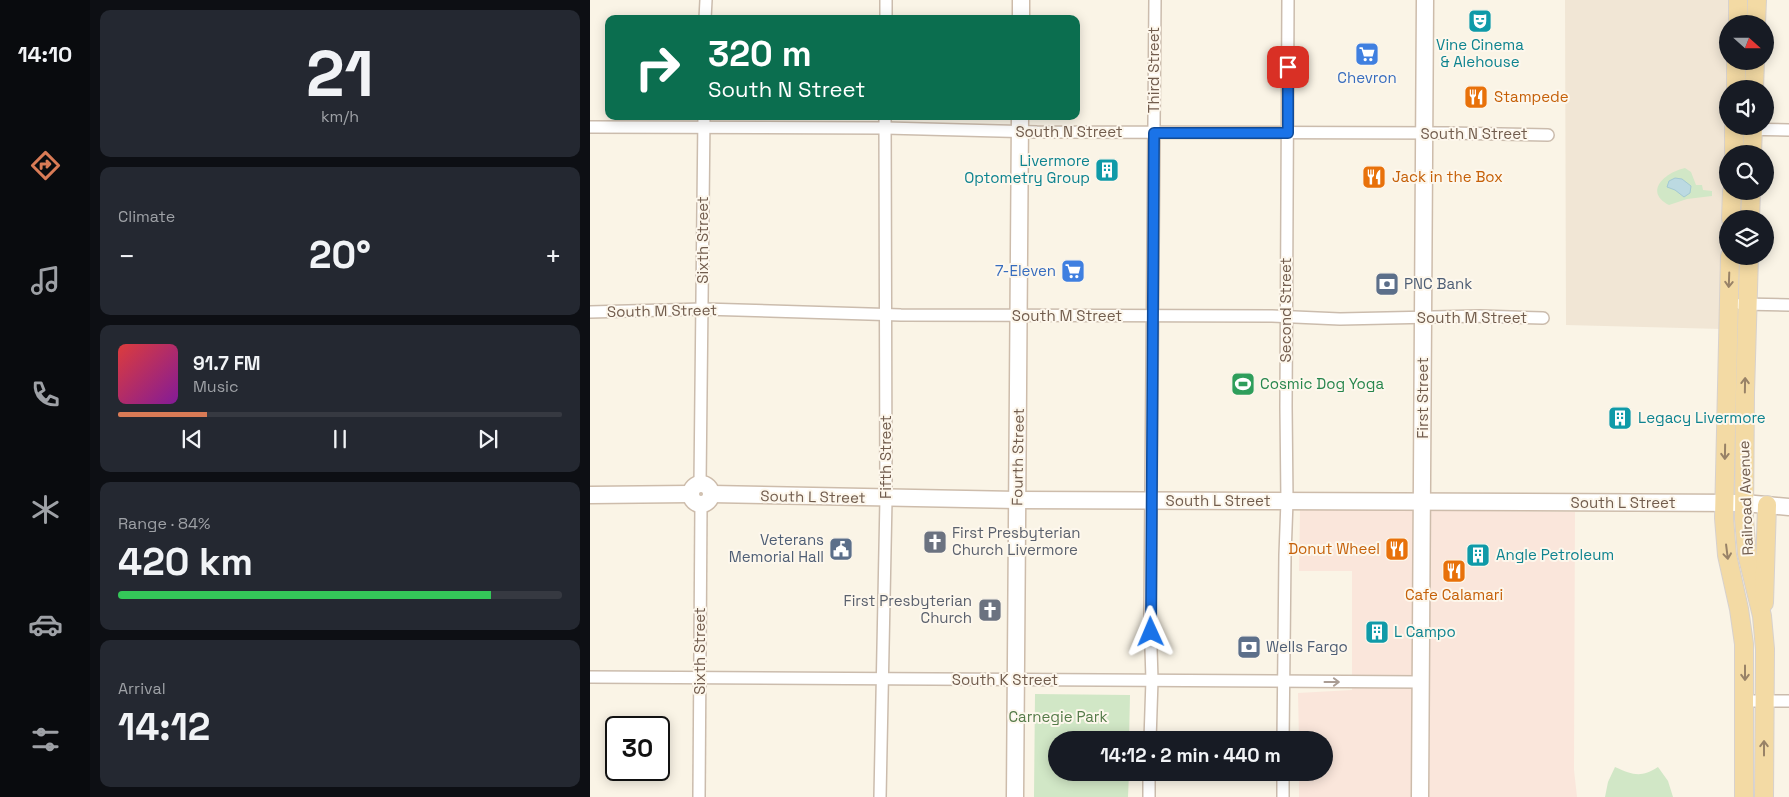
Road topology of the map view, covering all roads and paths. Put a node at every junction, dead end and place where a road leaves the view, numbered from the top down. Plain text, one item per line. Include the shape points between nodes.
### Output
1 (706, 0) edge
2 (886, 0) edge
3 (1021, 0) edge
4 (1155, 0) edge
5 (1288, 0) edge
6 (1425, 0) edge
7 (1738, 0) edge
8 (1757, 0) edge
9 (705, 15) edge
10 (886, 15) edge
11 (1021, 15) edge
12 (1738, 15) edge
13 (1756, 15) edge
14 (704, 122) edge
15 (886, 122) edge
16 (1020, 124) edge
17 (590, 127) edge
18 (1774, 129) edge
19 (1789, 130) edge
20 (1154, 133) junction
21 (1288, 133) junction
22 (1423, 134) junction
23 (1548, 135) dead end
24 (1730, 265) edge
25 (1749, 265) edge
26 (1729, 304) junction
27 (1747, 304) junction
28 (1789, 305) edge
29 (703, 309) junction
30 (590, 312) edge
31 (886, 314) junction
32 (1019, 316) junction
33 (1152, 316) junction
34 (1286, 317) junction
35 (1422, 317) junction
36 (1543, 318) dead end
37 (701, 494) junction
38 (590, 495) edge
39 (886, 498) junction
40 (1017, 500) junction
41 (1151, 500) junction
42 (1287, 501) junction
43 (1423, 502) junction
44 (1724, 503) junction
45 (1744, 503) junction
46 (1767, 505) junction
47 (1789, 507) edge
48 (1764, 633) junction
49 (590, 677) edge
50 (700, 678) junction
51 (882, 679) junction
52 (1016, 680) junction
53 (1152, 680) junction
54 (1284, 682) junction
55 (1420, 682) junction
56 (1745, 701) junction
57 (1765, 701) junction
58 (1789, 701) edge
59 (1150, 731) edge
60 (1283, 731) edge
61 (1149, 781) edge
62 (1283, 781) edge
63 (699, 797) edge
64 (880, 797) edge
65 (1015, 797) edge
66 (1149, 797) edge
67 (1283, 797) edge
68 (1420, 797) edge
69 (1744, 797) edge
70 (1764, 797) edge

1 - 9 street
2 - 10 street
3 - 11 main road
4 - 20 street, Third Street
5 - 21 street, Second Street
6 - 22 main road, First Street
7 - 12 main road
8 - 13 main road
14 - 15 street, South N Street
14 - 17 street, South N Street
14 - 29 street, Sixth Street
15 - 16 street, South N Street
15 - 31 street, Fifth Street
16 - 20 street, South N Street
16 - 32 main road, Fourth Street
18 - 19 street
20 - 21 street, South N Street
20 - 33 street, Third Street
21 - 22 street, South N Street
21 - 34 street, Second Street
22 - 23 street, South N Street
22 - 35 main road, First Street
24 -> 26 main road, Railroad Avenue
25 - 27 main road, Railroad Avenue
26 - 27 street
26 -> 44 main road, Railroad Avenue
27 - 28 street
45 -> 27 main road, Railroad Avenue
29 - 30 street, South M Street
29 - 31 street, South M Street
29 - 37 street, Sixth Street
31 - 32 street, South M Street
31 - 39 street, Fifth Street
32 - 33 street, South M Street
32 - 40 main road, Fourth Street
33 - 34 street, South M Street
33 - 41 street, Third Street
34 - 35 street, South M Street
34 - 42 street, Second Street
35 - 36 street, South M Street
35 - 43 main road, First Street
37 - 38 main road, South L Street
37 - 39 main road, South L Street
37 - 50 street, Sixth Street
39 - 40 main road, South L Street
39 - 51 street, Fifth Street
40 - 41 main road, South L Street
40 - 52 main road, Fourth Street
41 - 42 main road, South L Street
41 - 53 street, Third Street
42 - 43 main road, South L Street
42 - 54 street, Second Street
43 - 44 main road, South L Street
43 - 55 main road, First Street
44 - 45 main road, South L Street
44 -> 56 main road, Railroad Avenue via 1727,555 1744,636
45 - 46 main road, South L Street
45 - 48 main road, Railroad Avenue via 1747,554
46 - 47 main road, South L Street
46 - 48 main road
48 - 57 main road, Railroad Avenue
49 - 50 street, South K Street
50 - 51 street, South K Street
50 - 63 street, Sixth Street
51 - 52 street, South K Street
51 - 64 street, Fifth Street
52 - 53 street, South K Street
52 - 65 main road, Fourth Street
53 - 54 street, South K Street
53 - 59 street, Third Street
54 -> 55 street, South K Street
54 - 60 street, Second Street
55 - 68 main road, First Street
56 - 57 street
56 - 69 main road, Railroad Avenue
57 - 58 street
70 -> 57 main road, Railroad Avenue
61 - 66 street
62 - 67 street

